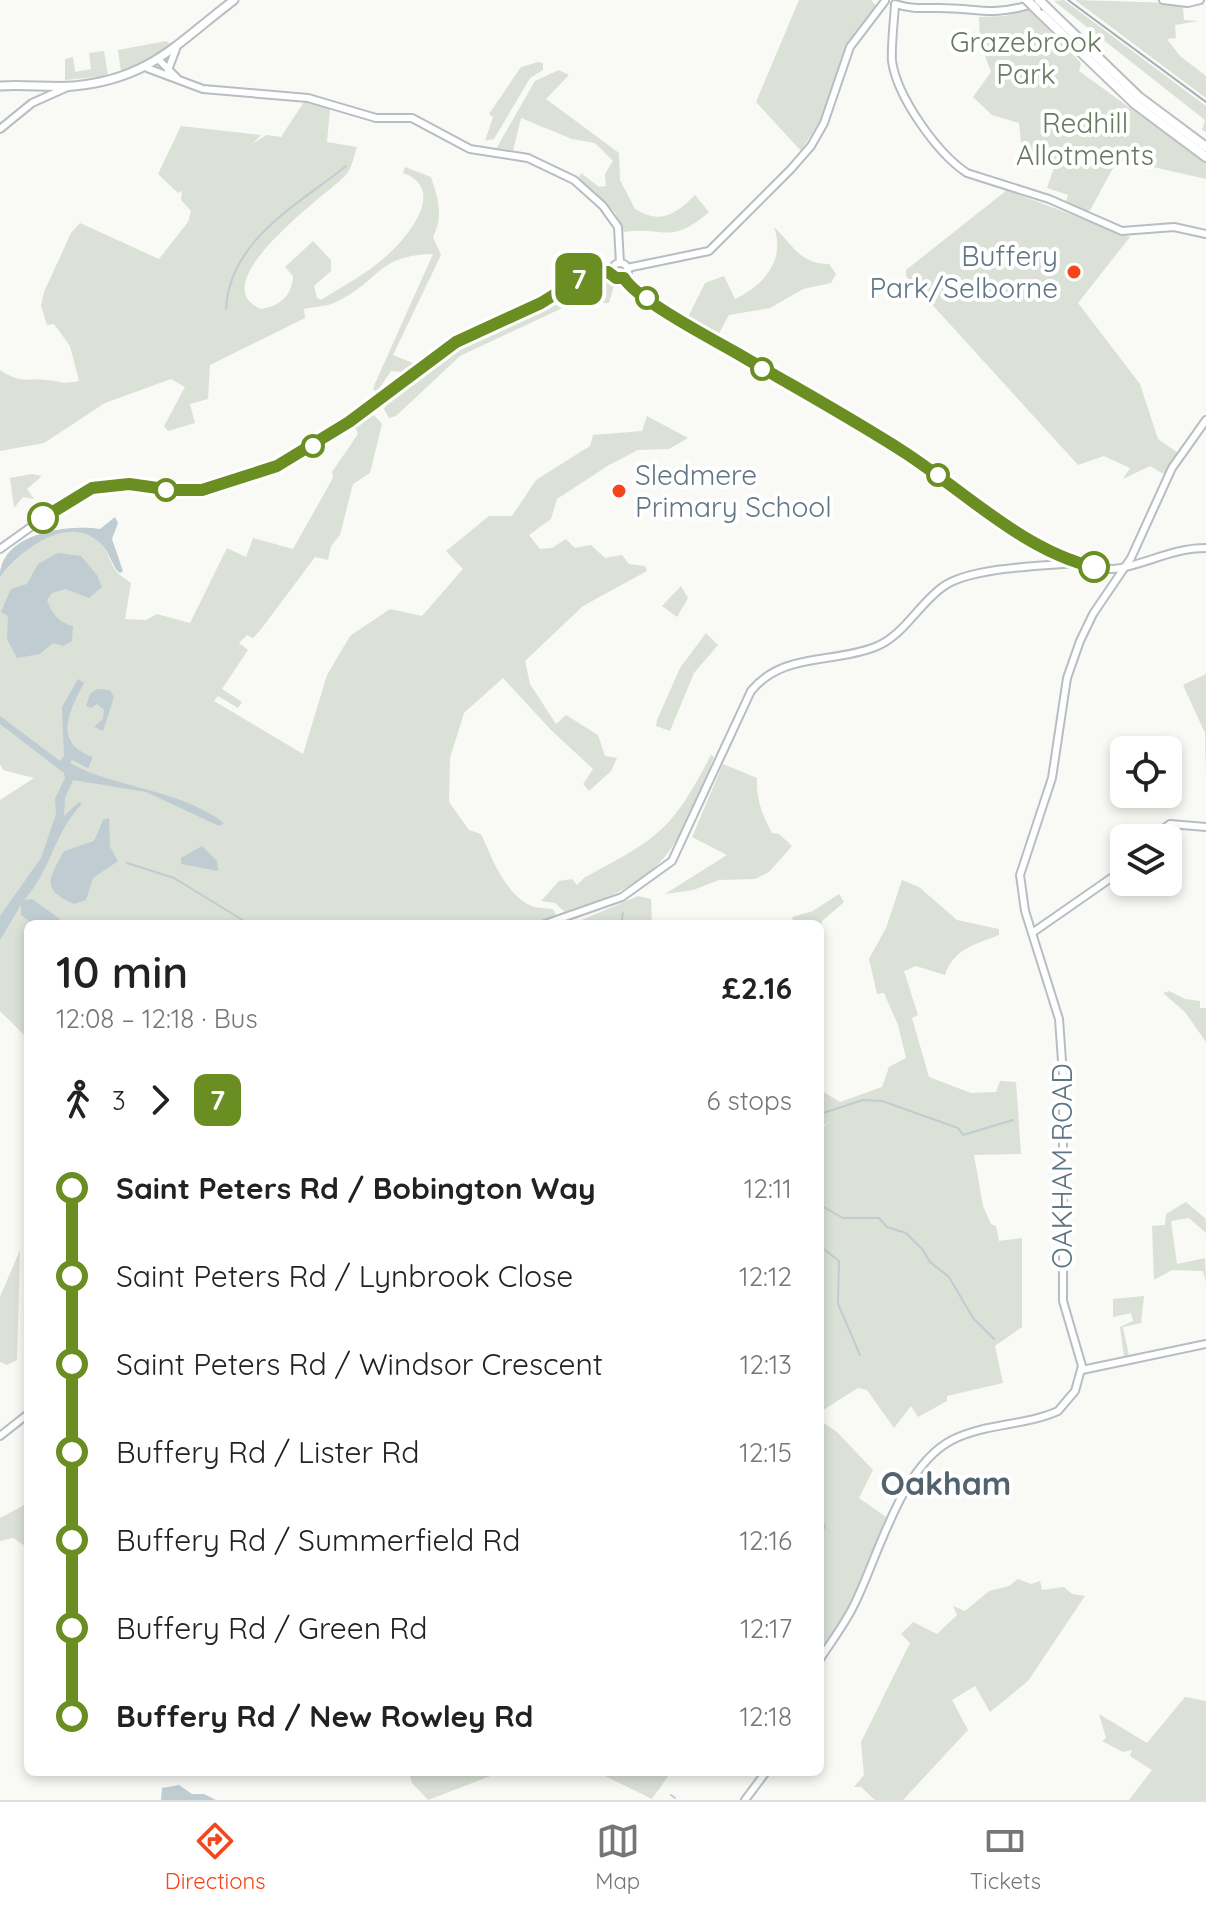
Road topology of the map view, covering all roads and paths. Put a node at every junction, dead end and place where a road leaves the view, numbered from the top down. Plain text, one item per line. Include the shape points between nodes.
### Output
1 (234, 0) edge
2 (884, 0) edge
3 (1027, 0) edge
4 (1163, 0) edge
5 (1200, 0) edge
6 (1041, 4) edge
7 (895, 5) junction
8 (176, 49) junction
9 (160, 61) junction
10 (143, 70) junction
11 (168, 70) junction
12 (180, 82) junction
13 (0, 86) edge
14 (50, 86) junction
15 (70, 86) junction
16 (46, 97) junction
17 (0, 129) edge
18 (1206, 147) edge
19 (1206, 157) edge
20 (1206, 234) edge
21 (620, 263) junction
22 (627, 268) junction
23 (611, 272) junction
24 (624, 278) junction
25 (1206, 420) edge
26 (1206, 548) edge
27 (0, 549) edge
28 (1049, 550) junction
29 (1077, 563) junction
30 (1046, 566) junction
31 (1122, 568) junction
32 (1182, 825) edge
33 (1206, 827) edge
34 (1110, 879) edge
35 (563, 920) edge
36 (1032, 933) junction
37 (1206, 1344) edge
38 (1082, 1370) junction
39 (24, 1417) edge
40 (0, 1436) edge
41 (824, 1653) edge
42 (763, 1776) edge
43 (745, 1800) edge

1 - 8 main road
2 - 7 street
2 - 22 street via 850,47 824,123 791,169 709,251
3 - 6 highway, bridge
4 - 5 street
6 - 7 street via 990,14
6 - 18 highway via 1139,97
6 - 19 highway via 1135,104
7 - 20 street via 894,71 911,109 956,166 1122,231 1174,227
8 - 9 main road
8 - 11 street
9 - 10 main road
9 - 11 street
10 - 12 street
10 - 15 main road
11 - 12 street
12 - 21 street via 203,89 308,98 376,118 405,116 470,149 528,158 574,180 603,206 618,227
13 - 14 main road
14 - 15 main road
14 - 16 street
15 - 16 street
16 - 17 street
21 - 22 street
21 - 23 street
22 - 24 street
23 - 24 street
23 - 27 street via 586,275 541,303 456,342 362,413 277,466 202,490 129,484 92,488
24 - 28 street via 713,340 909,455
25 - 31 street, OAKHAM ROAD via 1172,468
26 - 31 street via 1170,551
28 - 29 street
28 - 30 street
29 - 30 street
29 - 31 street
30 - 35 street via 952,582 877,647 790,664 766,676 751,691 672,861 622,897
31 - 36 street, OAKHAM ROAD via 1093,614 1067,678 1052,778 1020,875
32 - 33 street
34 - 36 street
36 - 38 street, OAKHAM ROAD via 1059,1019 1063,1301
37 - 38 street
38 - 41 street via 1075,1391 1058,1411 969,1433 934,1454 896,1509 853,1609
39 - 40 street
42 - 43 street

